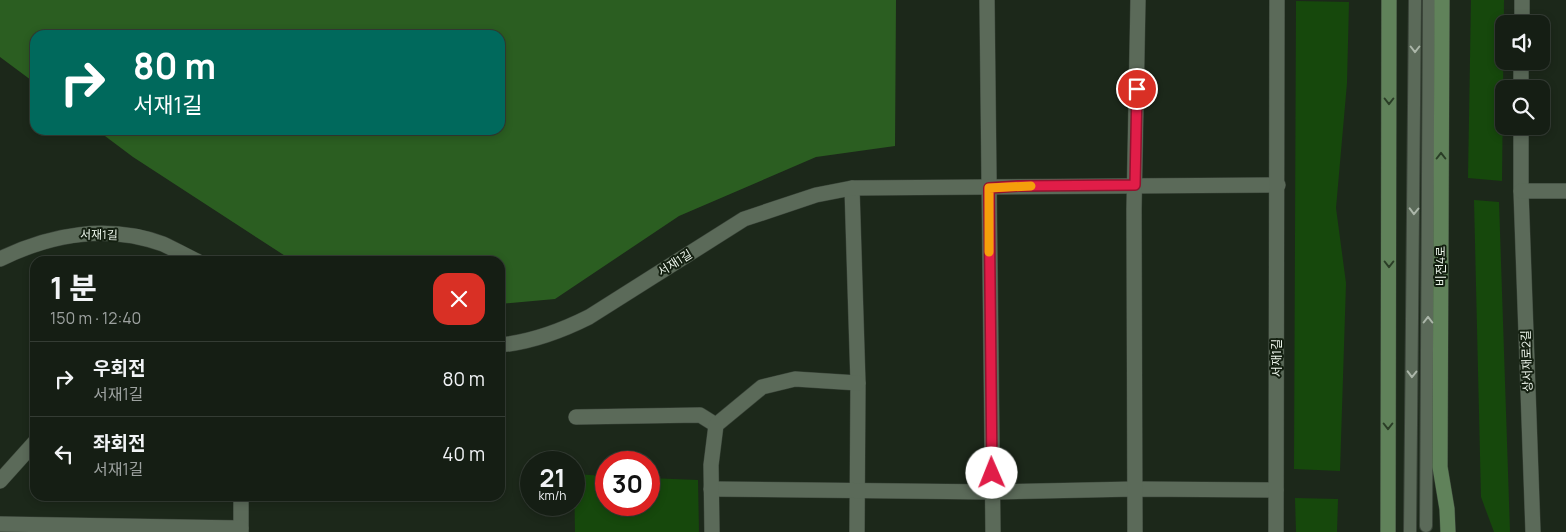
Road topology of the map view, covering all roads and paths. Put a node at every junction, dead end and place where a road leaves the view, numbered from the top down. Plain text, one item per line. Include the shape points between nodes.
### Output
1 (987, 0) edge
2 (1138, 0) edge
3 (1277, 0) edge
4 (1389, 0) edge
5 (1415, 0) edge
6 (1429, 0) edge
7 (1442, 0) edge
8 (1522, 0) edge
9 (1522, 15) edge
10 (1521, 135) edge
11 (1135, 185) junction
12 (1278, 185) junction
13 (852, 188) junction
14 (989, 188) junction
15 (1521, 191) junction
16 (1566, 191) edge
17 (187, 256) edge
18 (0, 260) edge
19 (505, 344) edge
20 (858, 383) junction
21 (576, 417) dead end
22 (716, 425) junction
23 (30, 448) edge
24 (1440, 467) junction
25 (0, 481) edge
26 (712, 489) junction
27 (1135, 489) junction
28 (1276, 490) junction
29 (858, 491) junction
30 (992, 492) junction
31 (240, 501) edge
32 (0, 524) edge
33 (1426, 529) edge
34 (241, 530) edge
35 (712, 532) edge
36 (857, 532) edge
37 (993, 532) edge
38 (1135, 532) edge
39 (1276, 532) edge
40 (1388, 532) edge
41 (1410, 532) edge
42 (1448, 532) edge
43 (1533, 532) edge

1 - 14 street
2 - 11 street
3 - 12 street, 서재1길
4 -> 40 main road
5 -> 41 lane
33 -> 6 lane
24 -> 7 main road, 비전4로
8 - 9 street
10 - 15 street, 상서재로2길
11 - 12 street, 서재1길
11 - 14 street, 서재1길
11 - 27 street
12 - 28 street, 서재1길
13 - 14 street, 서재1길
13 - 19 street, 서재1길 via 816,195 744,219 589,317 541,337
13 - 20 street
14 - 30 street
15 - 16 street
15 - 43 street, 상서재로2길
17 - 18 street, 서재1길 via 163,244 104,233 49,239
20 - 22 street via 795,379 762,387
20 - 29 street
21 - 22 street via 700,416
22 - 26 street
23 - 25 street
24 - 33 lane
24 - 42 main road, 비전4로
26 - 29 street
26 - 35 street
27 - 28 street
27 - 30 street
27 - 38 street
28 - 39 street, 서재1길
29 - 30 street
29 - 36 street
30 - 37 street
31 - 34 street
32 - 34 street

